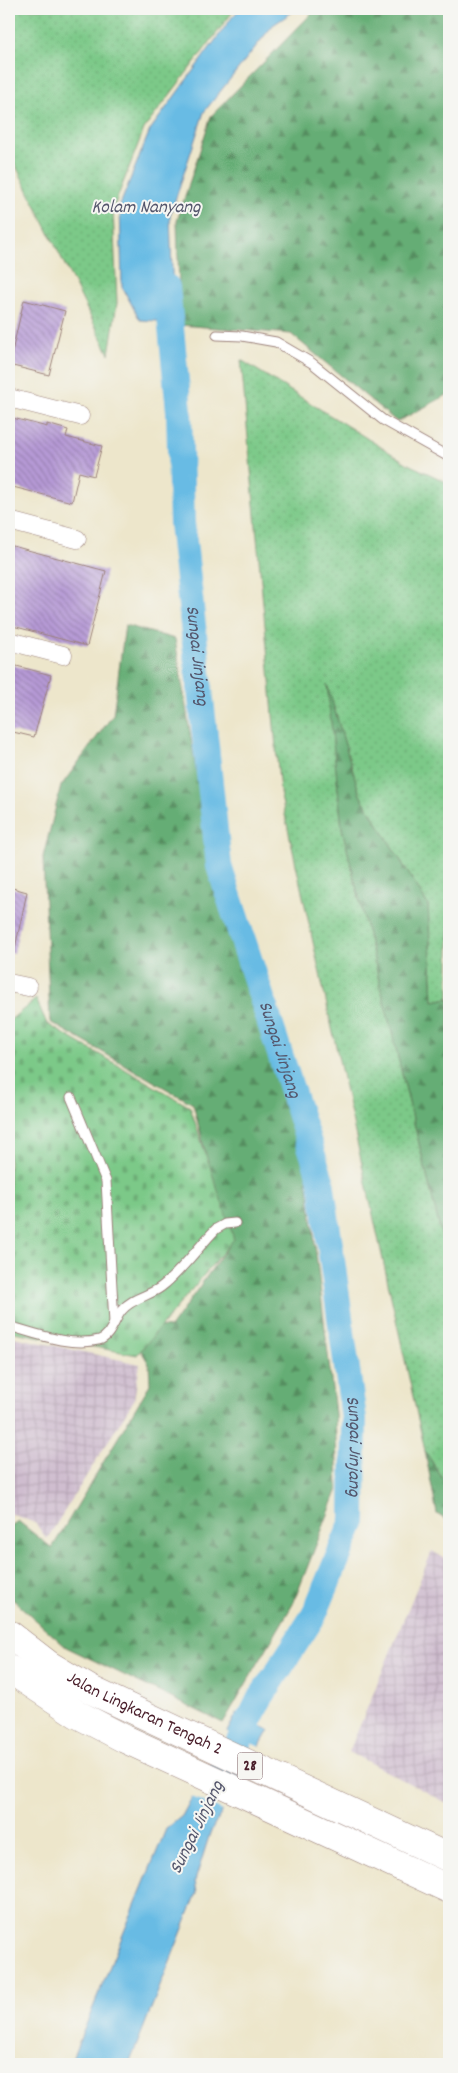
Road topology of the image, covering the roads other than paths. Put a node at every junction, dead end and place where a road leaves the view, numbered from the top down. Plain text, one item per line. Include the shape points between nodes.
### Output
1 (217, 335) dead end
2 (9, 398) edge
3 (80, 416) dead end
4 (449, 456) edge
5 (9, 521) edge
6 (77, 539) dead end
7 (9, 641) edge
8 (63, 655) dead end
9 (9, 983) edge
10 (28, 987) dead end
11 (72, 1097) dead end
12 (235, 1223) dead end
13 (114, 1323) junction
14 (9, 1326) edge
15 (9, 1634) edge
16 (9, 1668) edge
17 (449, 1858) edge
18 (449, 1889) edge

1 - 4 lane via 276,342 312,363 383,420
2 - 3 street
5 - 6 street
7 - 8 street
9 - 10 street
11 - 13 lane via 106,1181
12 - 13 lane via 216,1228 169,1280 129,1304
13 - 14 lane via 108,1335 101,1340 78,1342
15 - 17 highway, Jalan Lingkaran Tengah 2 / 28 via 49,1665 91,1690
16 - 18 highway, Jalan Lingkaran Tengah 2 / 28 via 77,1714

